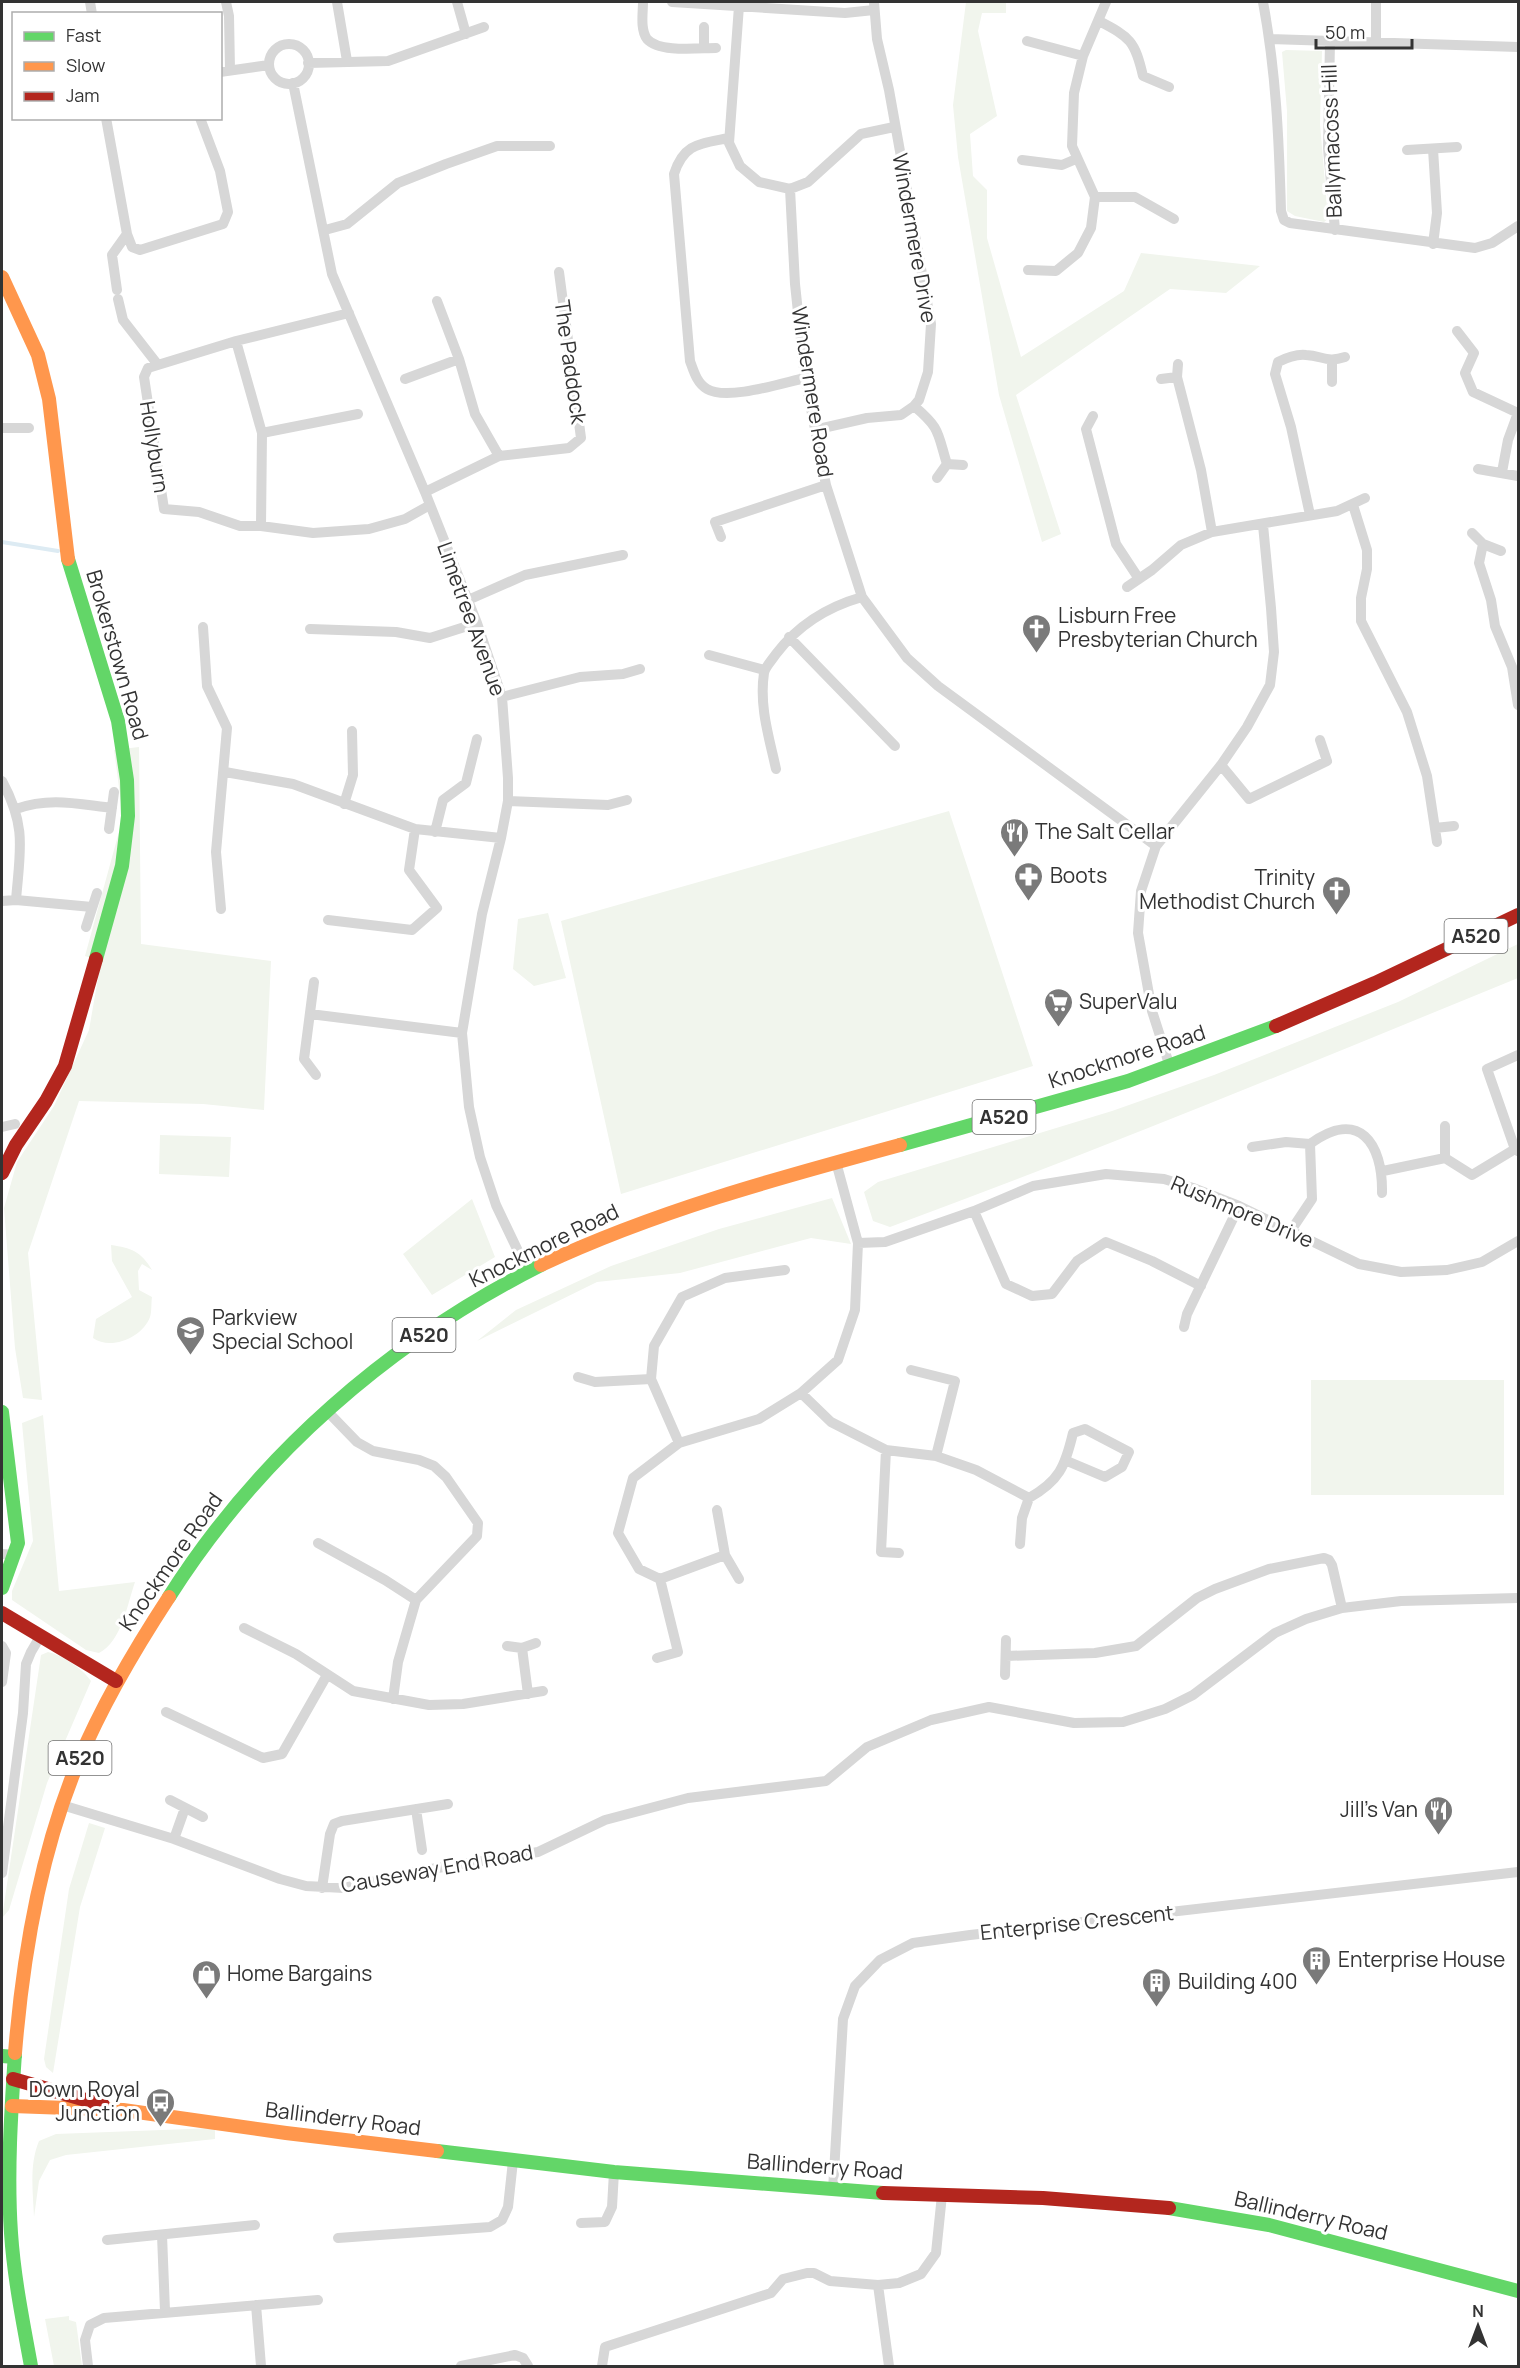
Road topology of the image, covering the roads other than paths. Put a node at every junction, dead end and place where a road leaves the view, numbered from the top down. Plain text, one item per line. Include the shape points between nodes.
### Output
1 (226, 2) edge
2 (337, 2) edge
3 (457, 2) edge
4 (643, 2) edge
5 (672, 2) edge
6 (1106, 2) edge
7 (1263, 2) edge
8 (1376, 2) edge
9 (739, 6) junction
10 (874, 6) edge
11 (1099, 21) junction
12 (484, 27) dead end
13 (704, 27) dead end
14 (466, 34) junction
15 (1270, 39) junction
16 (1027, 41) dead end
17 (1330, 41) junction
18 (1376, 42) junction
19 (1518, 47) edge
20 (704, 48) junction
21 (716, 48) dead end
22 (1083, 56) junction
23 (347, 61) junction
24 (308, 63) junction
25 (269, 65) junction
26 (225, 71) edge
27 (294, 83) junction
28 (1169, 87) dead end
29 (106, 120) edge
30 (201, 120) edge
31 (894, 127) junction
32 (729, 138) junction
33 (550, 146) dead end
34 (1457, 147) dead end
35 (1433, 149) junction
36 (1407, 150) dead end
37 (1076, 159) junction
38 (1022, 160) dead end
39 (790, 189) junction
40 (1095, 197) junction
41 (1174, 219) dead end
42 (1518, 226) edge
43 (325, 230) junction
44 (1335, 230) junction
45 (127, 234) junction
46 (1433, 244) junction
47 (1028, 270) dead end
48 (559, 272) dead end
49 (2, 276) edge
50 (437, 302) dead end
51 (349, 313) junction
52 (1457, 331) dead end
53 (236, 341) junction
54 (1345, 357) dead end
55 (459, 359) junction
56 (1332, 361) junction
57 (1179, 364) dead end
58 (158, 365) junction
59 (1177, 377) junction
60 (805, 378) junction
61 (405, 379) dead end
62 (1161, 379) dead end
63 (1332, 382) dead end
64 (914, 406) junction
65 (1518, 413) edge
66 (358, 414) dead end
67 (1093, 416) dead end
68 (2, 428) edge
69 (29, 428) dead end
70 (814, 430) junction
71 (262, 433) junction
72 (499, 456) junction
73 (947, 464) junction
74 (963, 465) dead end
75 (1478, 469) dead end
76 (1502, 472) junction
77 (1518, 476) edge
78 (937, 477) dead end
79 (826, 485) junction
80 (425, 492) junction
81 (1365, 498) dead end
82 (430, 505) junction
83 (1353, 505) junction
84 (1310, 515) junction
85 (1263, 525) junction
86 (261, 526) junction
87 (1212, 532) junction
88 (1472, 533) dead end
89 (721, 537) dead end
90 (1483, 544) junction
91 (1501, 551) dead end
92 (623, 555) dead end
93 (1139, 579) junction
94 (1127, 587) dead end
95 (862, 597) junction
96 (468, 600) junction
97 (477, 623) junction
98 (203, 627) dead end
99 (310, 629) dead end
100 (789, 637) junction
101 (709, 655) dead end
102 (1515, 665) edge
103 (640, 669) dead end
104 (764, 670) junction
105 (502, 697) junction
106 (1518, 705) edge
107 (352, 731) dead end
108 (477, 740) dead end
109 (1320, 740) dead end
110 (895, 746) dead end
111 (1221, 765) junction
112 (776, 768) dead end
113 (225, 772) junction
114 (2, 781) edge
115 (114, 792) dead end
116 (627, 800) dead end
117 (508, 801) junction
118 (344, 804) junction
119 (112, 808) junction
120 (16, 809) junction
121 (1454, 826) dead end
122 (1435, 828) junction
123 (109, 829) dead end
124 (415, 829) junction
125 (435, 832) junction
126 (501, 837) junction
127 (1437, 842) dead end
128 (1156, 846) junction
129 (97, 893) dead end
130 (16, 900) junction
131 (2, 901) edge
132 (92, 907) junction
133 (221, 909) dead end
134 (1518, 915) edge
135 (328, 920) dead end
136 (86, 927) dead end
137 (314, 982) dead end
138 (309, 1014) junction
139 (462, 1033) junction
140 (1518, 1055) edge
141 (1170, 1067) junction
142 (316, 1075) dead end
143 (15, 1124) dead end
144 (1445, 1126) dead end
145 (2, 1127) edge
146 (1310, 1144) junction
147 (1252, 1147) dead end
148 (1517, 1150) edge
149 (1445, 1158) junction
150 (836, 1162) junction
151 (1383, 1171) junction
152 (2, 1173) edge
153 (1382, 1193) dead end
154 (1239, 1206) junction
155 (974, 1210) junction
156 (1290, 1232) junction
157 (1518, 1241) edge
158 (858, 1244) junction
159 (785, 1270) dead end
160 (528, 1272) junction
161 (1201, 1286) junction
162 (1184, 1327) dead end
163 (911, 1370) dead end
164 (578, 1377) dead end
165 (651, 1379) junction
166 (801, 1393) junction
167 (327, 1411) junction
168 (2, 1412) edge
169 (679, 1443) junction
170 (886, 1450) junction
171 (936, 1456) junction
172 (1067, 1461) junction
173 (1029, 1498) junction
174 (717, 1510) dead end
175 (318, 1543) dead end
176 (1020, 1545) dead end
177 (898, 1553) dead end
178 (8, 1555) edge
179 (724, 1555) junction
180 (660, 1579) junction
181 (739, 1579) dead end
182 (2, 1588) edge
183 (1518, 1598) edge
184 (416, 1600) junction
185 (1342, 1608) junction
186 (2, 1613) edge
187 (244, 1628) dead end
188 (41, 1635) junction
189 (1006, 1640) dead end
190 (536, 1643) dead end
191 (2, 1646) edge
192 (507, 1646) dead end
193 (522, 1648) junction
194 (1006, 1656) junction
195 (657, 1658) dead end
196 (327, 1675) junction
197 (1005, 1675) dead end
198 (116, 1681) junction
199 (2, 1682) edge
200 (543, 1692) dead end
201 (528, 1694) junction
202 (393, 1699) junction
203 (166, 1712) dead end
204 (170, 1800) dead end
205 (448, 1804) dead end
206 (62, 1805) junction
207 (185, 1808) junction
208 (416, 1809) junction
209 (203, 1817) dead end
210 (174, 1839) junction
211 (422, 1850) dead end
212 (1518, 1872) edge
213 (2, 1873) edge
214 (322, 1888) junction
215 (8, 2056) edge
216 (13, 2079) junction
217 (12, 2106) junction
218 (123, 2110) junction
219 (513, 2161) junction
220 (614, 2172) junction
221 (833, 2190) junction
222 (942, 2196) junction
223 (581, 2223) dead end
224 (255, 2224) dead end
225 (162, 2235) junction
226 (338, 2238) dead end
227 (107, 2240) dead end
228 (878, 2285) junction
229 (1518, 2290) edge
230 (318, 2300) dead end
231 (256, 2305) junction
232 (165, 2312) junction
233 (31, 2367) edge
234 (88, 2367) edge
235 (261, 2367) edge
236 (461, 2367) edge
237 (528, 2367) edge
238 (602, 2367) edge
239 (890, 2367) edge

1 - 26 street via 229,16
2 - 23 street
3 - 14 street
4 - 20 street via 646,38 656,45
5 - 9 street
6 - 11 street
7 - 15 street, Ballymacoss Hill
8 - 18 street
9 - 10 street via 846,13
9 - 32 street
10 - 31 street, Windermere Drive
11 - 22 street
11 - 28 street via 1124,34 1137,50 1143,76
12 - 14 street
13 - 20 street
14 - 23 street via 388,61
15 - 17 street, Ballymacoss Hill
15 - 44 street, Ballymacoss Hill via 1284,220
16 - 22 street
17 - 18 street
17 - 44 street, Ballymacoss Hill via 1328,148
18 - 19 street
20 - 21 street
22 - 37 street via 1074,93 1072,146
23 - 24 street
24 - 25 street via 300,48 288,44 272,53
24 - 27 street via 304,76
25 - 26 street
25 - 27 street via 277,80
27 - 43 street, Limetree Avenue
29 - 45 street
30 - 45 street via 219,171 228,212 223,224 140,250 132,247
31 - 39 street via 861,134 808,182
31 - 64 street, Windermere Drive via 931,324 928,372
32 - 39 street via 740,166 753,177
32 - 60 street via 692,147 679,158 674,174 690,361 697,380 718,393 731,394
33 - 43 street via 497,146 446,164 398,183 346,224
34 - 35 street
35 - 36 street
35 - 46 street via 1437,213
37 - 38 street via 1062,165
37 - 40 street
39 - 60 street, Windermere Road
40 - 41 street via 1136,197
40 - 47 street via 1091,228 1078,253 1056,271
42 - 46 street, Ballymacoss Hill via 1475,249
43 - 51 street, Limetree Avenue via 332,274
44 - 46 street, Ballymacoss Hill
45 - 58 street via 111,255 123,320
48 - 72 street, The Paddock via 581,438 569,448
49 - 152 main road, Brokerstown Road via 38,355 49,399 69,563 118,721 128,816 122,866 65,1066
50 - 55 street
51 - 53 street
51 - 80 street, Limetree Avenue
52 - 65 street via 1474,353 1465,373 1473,392
53 - 58 street
53 - 71 street
54 - 56 street
55 - 61 street
55 - 72 street via 475,414
56 - 63 street
56 - 84 street via 1306,355 1288,357 1278,362 1275,374
57 - 59 street
58 - 86 street, Hollyburn via 148,368 144,377 164,509 199,512 240,526
59 - 62 street
59 - 87 street
60 - 70 street, Windermere Road
64 - 70 street via 901,415
64 - 73 street via 939,434
65 - 76 street
66 - 71 street
67 - 93 street via 1081,428 1116,544
68 - 69 street
70 - 79 street, Windermere Road
71 - 86 street
72 - 80 street, The Paddock
73 - 74 street
73 - 78 street
75 - 76 street
76 - 77 street
79 - 89 street via 715,522
79 - 95 street, Windermere Road
80 - 82 street, Limetree Avenue
81 - 83 street
82 - 86 street, Hollyburn via 405,519 369,529 313,534
82 - 96 street, Limetree Avenue
83 - 84 street via 1337,512
83 - 122 street via 1366,550 1361,621 1407,712 1427,776
84 - 85 street
85 - 87 street
85 - 111 street via 1273,641 1270,685
87 - 93 street via 1181,545
88 - 90 street
90 - 91 street
90 - 102 street via 1479,562 1495,626
92 - 96 street via 525,575
93 - 94 street
95 - 100 street via 817,616
95 - 128 street, Windermere Road via 907,658 938,686
96 - 97 street, Limetree Avenue
97 - 99 street via 430,638 396,632
97 - 105 street, Limetree Avenue
98 - 113 street via 207,686 227,728
100 - 104 street
100 - 110 street
101 - 104 street
102 - 106 street
103 - 105 street via 580,677
104 - 112 street via 762,707
105 - 117 street, Limetree Avenue
107 - 118 street via 353,775
108 - 125 street via 466,783 443,800
109 - 111 street via 1327,761 1249,800
111 - 128 street
113 - 118 street via 293,784
113 - 133 street via 216,852
114 - 120 street
115 - 119 street
116 - 117 street via 608,805
117 - 126 street, Limetree Avenue
118 - 124 street
119 - 120 street via 35,802
119 - 123 street
120 - 130 street via 21,835
121 - 122 street
122 - 127 street
124 - 125 street
124 - 135 street via 410,870 436,908 412,930
125 - 126 street
126 - 139 street, Limetree Avenue via 482,914
128 - 141 street via 1142,891 1138,933 1152,1011
129 - 132 street
130 - 131 street
130 - 132 street
132 - 136 street
134 - 141 main road, Knockmore Road / A520 via 1315,1011
137 - 138 street
138 - 139 street
138 - 142 street via 304,1059
139 - 160 street, Limetree Avenue via 469,1107 480,1157 496,1205
140 - 148 street via 1488,1069
141 - 150 main road, Knockmore Road / A520 via 1006,1117
143 - 145 street
144 - 149 street
146 - 147 street via 1286,1142
146 - 151 street via 1323,1135 1343,1130 1360,1132 1374,1144
146 - 156 street via 1312,1199
148 - 149 street via 1472,1175
149 - 151 street
150 - 158 street
150 - 160 main road, Knockmore Road / A520 via 692,1204
151 - 153 street
154 - 155 street, Rushmore Drive via 1164,1179 1092,1174 1033,1186
154 - 156 street, Rushmore Drive
154 - 161 street
155 - 158 street, Rushmore Drive via 885,1242
155 - 161 street via 1006,1284 1032,1296 1052,1294 1077,1261 1106,1242
156 - 157 street, Rushmore Drive via 1359,1264 1401,1272 1447,1270 1482,1262
158 - 166 street via 855,1310 838,1360
159 - 165 street via 725,1278 682,1297 654,1346
160 - 167 main road, Knockmore Road / A520 via 418,1339
161 - 162 street
163 - 171 street via 955,1381
164 - 165 street via 595,1382
165 - 169 street
166 - 169 street via 759,1419
166 - 170 street via 831,1422
167 - 184 street via 357,1442 373,1451 434,1466 478,1523 477,1536
167 - 198 main road, Knockmore Road / A520 via 247,1491 209,1539
168 - 178 main road via 18,1530
169 - 180 street via 633,1478 618,1533 639,1569
170 - 171 street
170 - 177 street via 881,1552
171 - 173 street via 976,1470
172 - 172 street via 1073,1433 1085,1429 1129,1452 1122,1467 1105,1477
172 - 173 street via 1048,1487
173 - 176 street via 1022,1518
174 - 179 street
175 - 184 street
178 - 182 main road
179 - 180 street
179 - 181 street
180 - 195 street via 678,1652
183 - 185 street, Causeway End Road via 1401,1601
184 - 202 street via 398,1662
185 - 194 street via 1332,1565 1324,1558 1258,1573 1197,1598 1136,1646 1095,1653
185 - 214 street, Causeway End Road via 1275,1633 1193,1695 1123,1722 1074,1723 989,1707 931,1720 867,1747 826,1781 688,1798 605,1820 538,1852 344,1888
186 - 188 main road
187 - 196 street
188 - 198 main road
188 - 213 street via 27,1664
189 - 194 street
190 - 193 street
191 - 199 street via 6,1653
192 - 193 street
193 - 201 street
194 - 197 street
196 - 202 street via 352,1691
196 - 203 street via 282,1754 263,1758
198 - 206 main road, Knockmore Road / A520
200 - 201 street
201 - 202 street via 463,1704 429,1705
204 - 207 street
205 - 208 street
206 - 210 street, Causeway End Road
206 - 215 main road, Knockmore Road / A520 via 34,1911
207 - 209 street
207 - 210 street
208 - 211 street
208 - 214 street via 334,1824
210 - 214 street, Causeway End Road via 280,1879
212 - 221 street, Enterprise Crescent via 913,1943 880,1960 855,1986 843,2019
215 - 216 main road, Knockmore Road / A520
216 - 217 main road, Knockmore Road / A520
216 - 218 main road, Ballinderry Road
217 - 218 main road, Ballinderry Road
217 - 233 main road, Knockmore Road / A520 via 10,2217
218 - 219 main road, Ballinderry Road
219 - 220 main road, Ballinderry Road
219 - 226 street via 508,2207 502,2220 490,2227
220 - 221 main road, Ballinderry Road
220 - 223 street via 610,2215 605,2222
221 - 222 main road, Ballinderry Road
222 - 228 street via 936,2253 921,2274 898,2283
222 - 229 main road, Ballinderry Road via 1106,2202 1195,2211 1269,2225
224 - 225 street
225 - 227 street
225 - 232 street
228 - 238 street via 830,2280 814,2273 783,2279 771,2293 605,2347
228 - 239 street
230 - 231 street
231 - 232 street
231 - 235 street
232 - 234 street via 104,2318 90,2325 85,2340
236 - 237 street via 515,2355 524,2358

